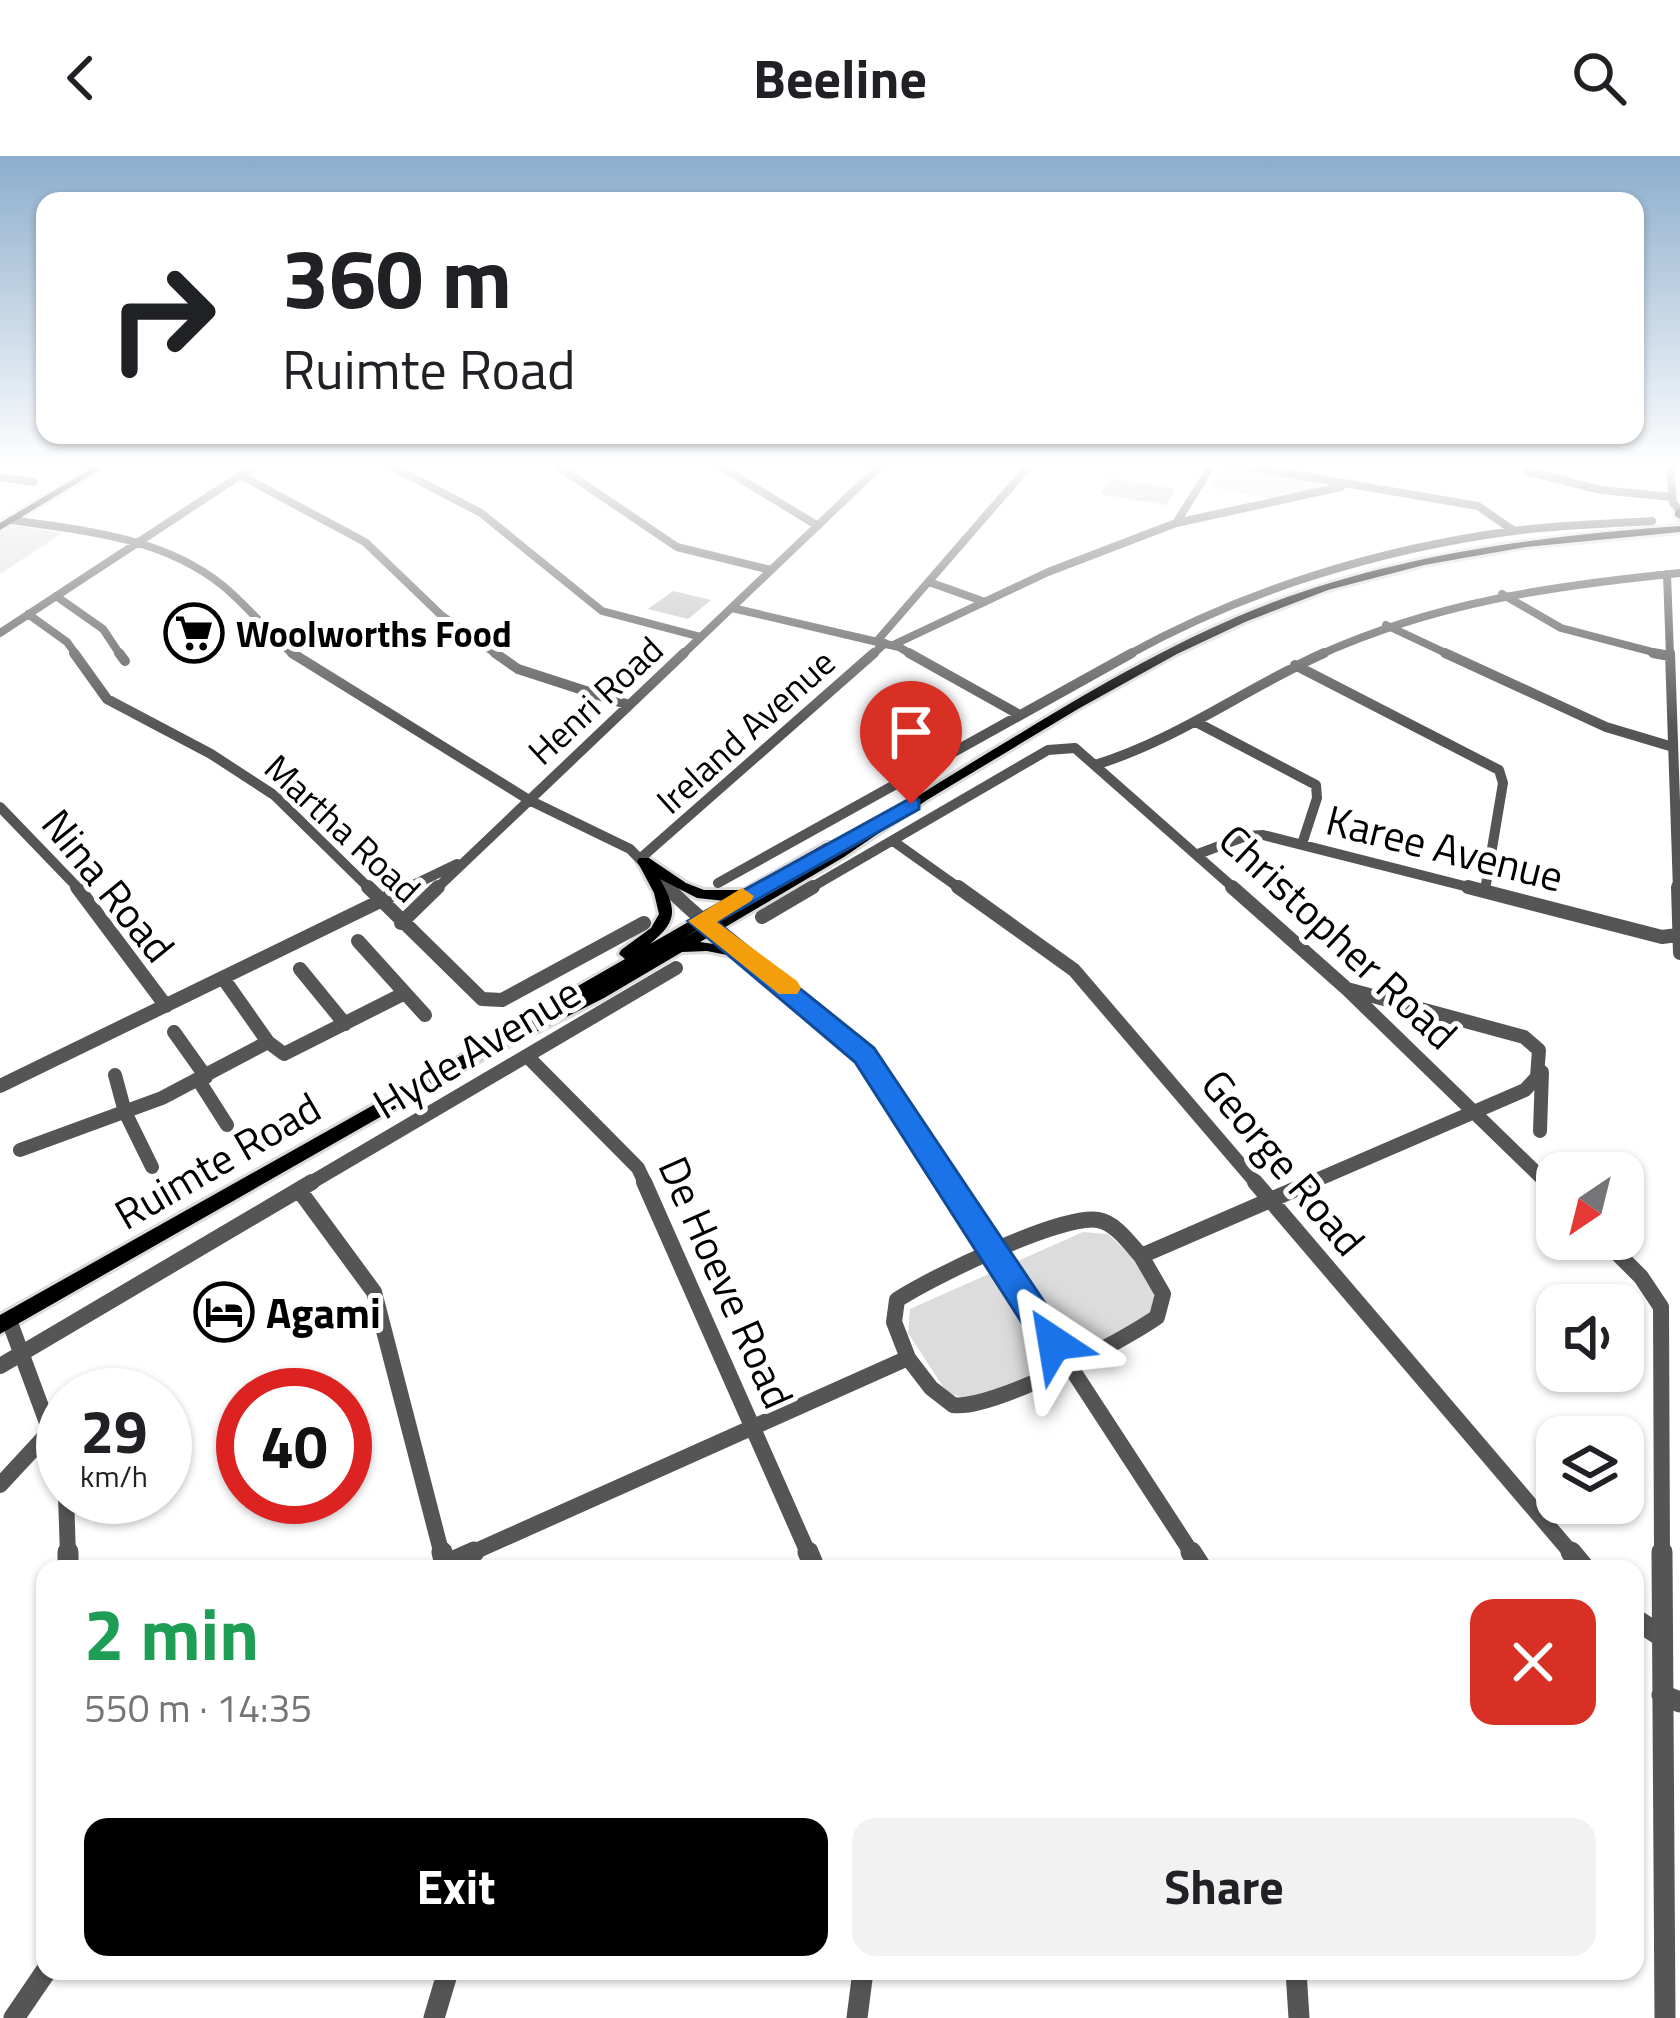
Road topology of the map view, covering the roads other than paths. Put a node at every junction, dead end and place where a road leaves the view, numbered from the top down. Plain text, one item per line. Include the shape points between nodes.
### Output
1 (117, 554) edge
2 (172, 554) edge
3 (377, 554) edge
4 (531, 554) edge
5 (705, 554) edge
6 (788, 554) edge
7 (953, 554) edge
8 (1095, 554) edge
9 (1402, 554) edge
10 (1468, 554) edge
11 (771, 570) junction
12 (1673, 573) edge
13 (929, 582) junction
14 (1502, 594) junction
15 (56, 596) junction
16 (985, 602) junction
17 (732, 608) junction
18 (28, 614) junction
19 (1385, 625) junction
20 (0, 633) edge
21 (701, 637) junction
22 (885, 643) junction
23 (1670, 656) junction
24 (125, 661) dead end
25 (1295, 665) junction
26 (1677, 691) edge
27 (629, 705) junction
28 (1018, 714) junction
29 (1196, 722) junction
30 (1673, 747) junction
31 (1095, 765) junction
32 (529, 800) junction
33 (0, 807) edge
34 (875, 826) junction
35 (892, 841) junction
36 (1302, 844) junction
37 (1198, 854) junction
38 (643, 859) junction
39 (466, 860) junction
40 (718, 883) dead end
41 (751, 890) junction
42 (1485, 891) junction
43 (1679, 893) edge
44 (380, 901) junction
45 (762, 917) dead end
46 (401, 923) junction
47 (644, 923) dead end
48 (705, 925) junction
49 (1677, 935) edge
50 (358, 941) dead end
51 (742, 952) junction
52 (1680, 953) edge
53 (668, 963) junction
54 (300, 969) dead end
55 (223, 978) junction
56 (589, 985) junction
57 (1347, 989) junction
58 (404, 993) junction
59 (166, 1006) junction
60 (425, 1015) dead end
61 (345, 1024) junction
62 (174, 1033) dead end
63 (268, 1042) junction
64 (526, 1056) junction
65 (471, 1058) junction
66 (1541, 1061) junction
67 (115, 1075) dead end
68 (203, 1080) junction
69 (0, 1085) edge
70 (125, 1112) junction
71 (1474, 1112) junction
72 (227, 1125) dead end
73 (1540, 1131) dead end
74 (20, 1150) dead end
75 (152, 1167) dead end
76 (1536, 1172) edge
77 (299, 1190) junction
78 (1272, 1203) junction
79 (994, 1252) junction
80 (1141, 1256) junction
81 (1624, 1260) edge
82 (5, 1323) edge
83 (23, 1352) junction
84 (908, 1358) junction
85 (1066, 1365) junction
86 (0, 1366) edge
87 (36, 1388) edge
88 (750, 1428) junction
89 (36, 1446) edge
90 (0, 1485) edge
91 (67, 1524) edge
92 (68, 1560) edge
93 (444, 1560) edge
94 (461, 1560) edge
95 (810, 1560) edge
96 (1196, 1560) edge
97 (1578, 1560) edge
98 (1644, 1624) edge
99 (1661, 1636) junction
100 (1671, 1699) edge
101 (1671, 1846) edge
102 (40, 1980) edge
103 (445, 1980) edge
104 (862, 1980) edge
105 (1297, 1980) edge
106 (1670, 2007) edge
107 (14, 2018) edge
108 (434, 2018) edge
109 (857, 2018) edge
110 (1299, 2018) edge

1 - 15 street
2 - 32 street via 216,581 286,649
3 - 27 street via 441,615 518,670
4 - 21 street via 602,611
5 - 11 street
6 - 11 street, Henri Road
7 - 13 street
8 - 16 street, Ireland Avenue
9 - 28 street via 1262,592
10 - 34 main road, Ruimte Road via 1274,606 1138,670
11 - 17 street, Henri Road
12 - 14 street
12 - 23 street
13 - 16 street
13 - 22 street
14 - 19 street
14 - 23 street via 1572,633
15 - 18 street
15 - 24 street via 103,628
16 - 22 street, Ireland Avenue
17 - 21 street, Henri Road
17 - 22 street
18 - 20 street
18 - 44 street, Martha Road via 68,641 103,696 257,782
19 - 25 street
19 - 30 street via 1606,727
21 - 27 street, Henri Road
22 - 28 street
22 - 38 street, Ireland Avenue
23 - 26 street
25 - 29 street
25 - 42 street via 1499,770
26 - 30 street
27 - 32 street, Henri Road
28 - 40 street
29 - 31 street
29 - 36 street via 1316,785
30 - 43 street
31 - 35 street, Christopher Road via 1078,750 1048,750
31 - 37 street, Christopher Road
32 - 38 street via 602,831
32 - 39 street, Henri Road
33 - 59 street, Nina Road via 70,879
34 - 41 main road, Ruimte Road
34 - 48 main road, Ruimte Road via 839,854
35 - 45 street
35 - 78 street, George Road via 1064,960
36 - 37 street, Karee Avenue via 1255,834
36 - 42 street, Karee Avenue
37 - 57 street, Christopher Road
38 - 41 main road via 697,896
38 - 48 street
38 - 56 main road via 669,905 668,921
39 - 44 street
39 - 46 street, Henri Road
41 - 48 main road, Ruimte Road
42 - 49 street, Karee Avenue
43 - 49 street
44 - 46 street, Martha Road
44 - 55 street
46 - 47 street, Martha Road via 475,995 502,1000
48 - 51 street
48 - 53 main road, Ruimte Road
48 - 56 main road, Ruimte Road
49 - 52 street
50 - 58 street
51 - 53 main road via 696,946
51 - 79 street via 865,1055
53 - 64 street, Hyde Avenue
53 - 65 main road, Ruimte Road
54 - 61 street
55 - 59 street
55 - 63 street
56 - 65 main road, Ruimte Road
57 - 66 street via 1516,1034
57 - 71 street, Christopher Road
58 - 60 street
58 - 61 street
59 - 69 street
61 - 63 street via 284,1054
62 - 68 street
63 - 68 street
64 - 77 street, Hyde Avenue
64 - 88 street, De Hoeve Road via 638,1168
65 - 82 main road, Ruimte Road
66 - 71 street via 1525,1090
66 - 73 street
67 - 70 street
68 - 70 street
68 - 72 street
70 - 74 street
70 - 75 street
71 - 76 street, Christopher Road
71 - 78 street
77 - 83 street, Hyde Avenue
77 - 93 street via 374,1292
78 - 80 street
78 - 97 street, George Road
79 - 80 street via 1089,1219 1108,1223
79 - 84 street via 897,1300 894,1322
79 - 85 street
80 - 85 street via 1162,1294 1157,1317
81 - 99 street via 1660,1307
82 - 83 street
83 - 86 street, Hyde Avenue
83 - 87 street
84 - 85 street via 943,1400 967,1407
84 - 88 street
85 - 96 street
88 - 94 street
88 - 95 street, De Hoeve Road
89 - 90 street
91 - 92 street
98 - 99 street
99 - 100 street
100 - 101 street
101 - 106 street
102 - 107 street
103 - 108 street
104 - 109 street
105 - 110 street

